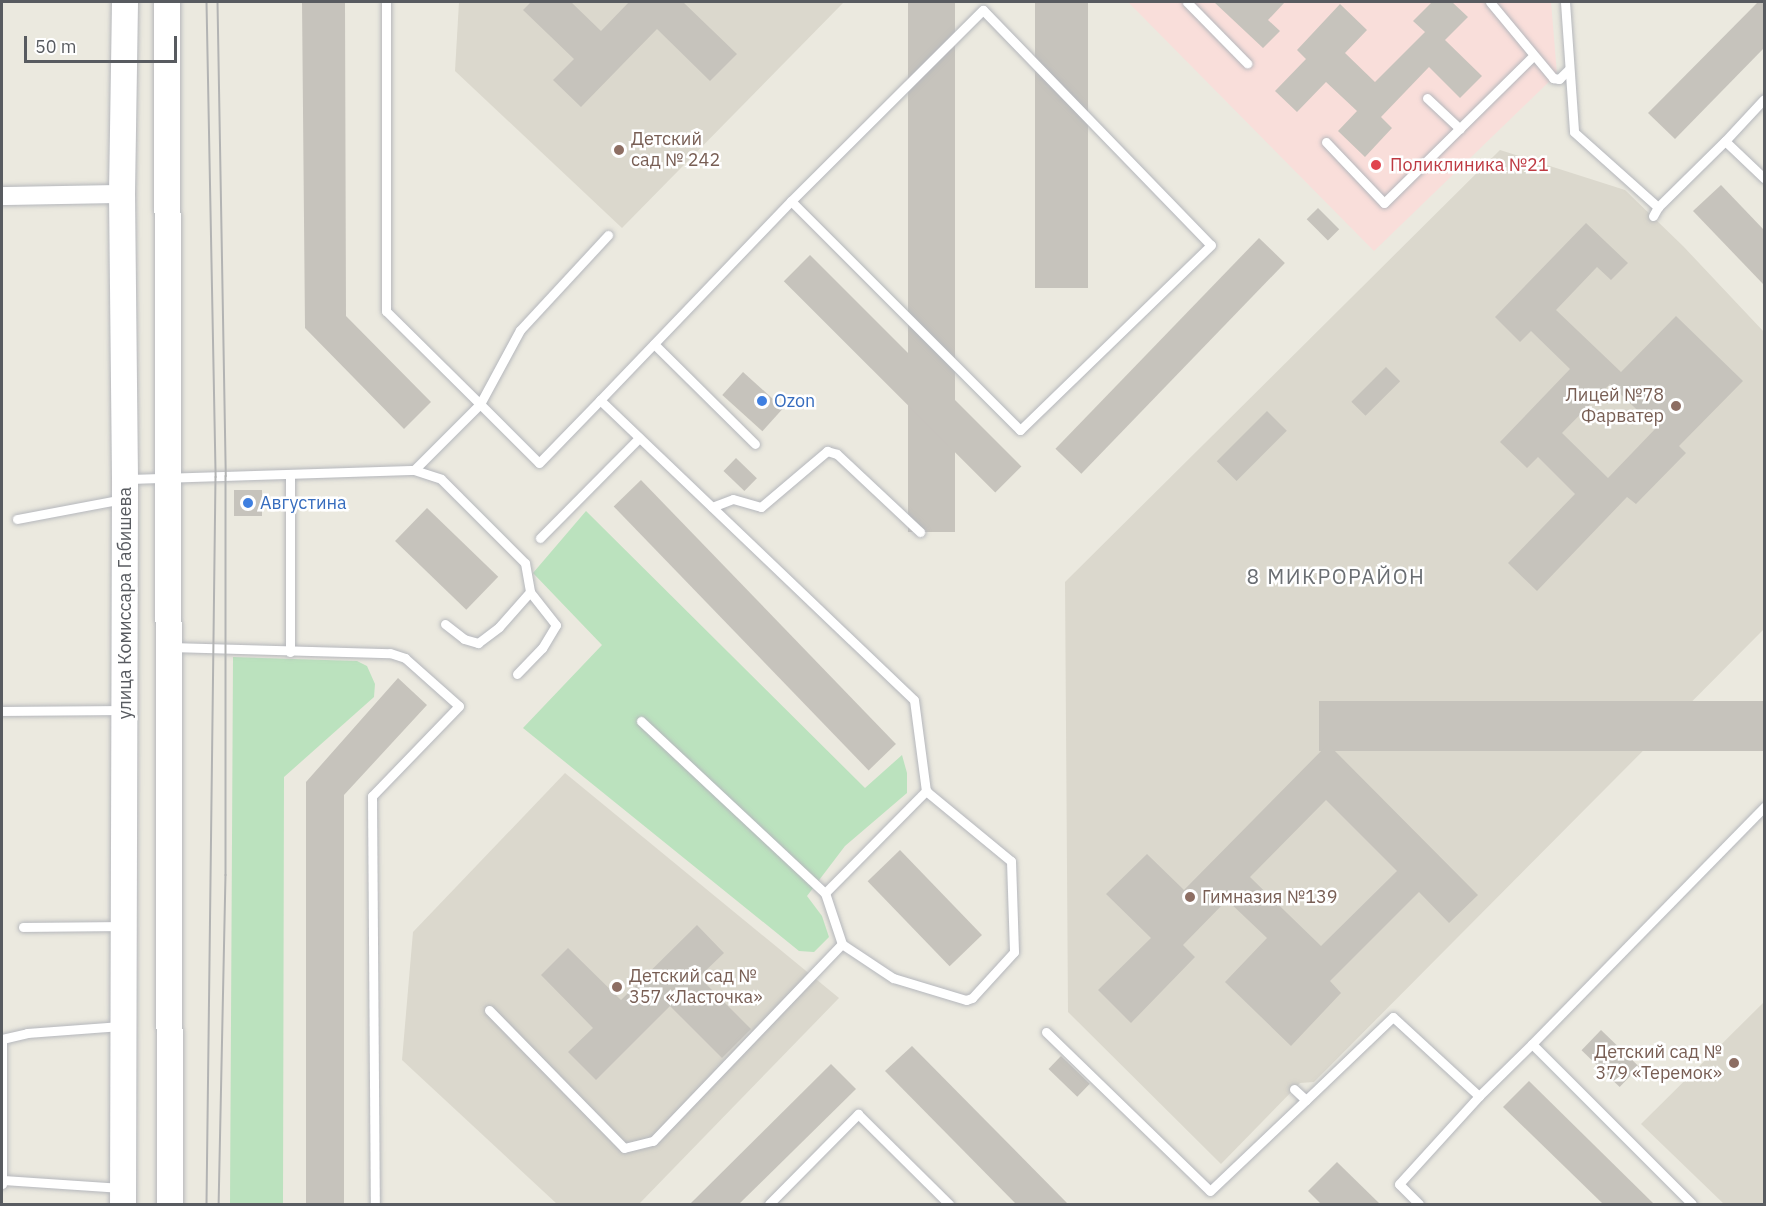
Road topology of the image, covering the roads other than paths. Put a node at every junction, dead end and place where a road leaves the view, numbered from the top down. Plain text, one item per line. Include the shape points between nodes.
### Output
1 (125, 2) edge
2 (166, 2) edge
3 (386, 2) edge
4 (1187, 2) edge
5 (1490, 2) edge
6 (1565, 2) edge
7 (1533, 56) junction
8 (1247, 63) dead end
9 (1569, 69) junction
10 (1427, 98) dead end
11 (1764, 99) edge
12 (1460, 129) junction
13 (1725, 141) junction
14 (1326, 142) dead end
15 (1764, 178) edge
16 (122, 194) junction
17 (2, 196) edge
18 (791, 201) junction
19 (1658, 207) junction
20 (1653, 216) dead end
21 (608, 235) dead end
22 (654, 344) junction
23 (600, 400) junction
24 (480, 404) junction
25 (639, 438) junction
26 (755, 444) dead end
27 (414, 471) junction
28 (290, 474) junction
29 (169, 478) junction
30 (125, 489) junction
31 (712, 507) junction
32 (16, 519) dead end
33 (920, 532) dead end
34 (540, 538) dead end
35 (530, 592) junction
36 (445, 624) dead end
37 (170, 647) junction
38 (290, 652) junction
39 (518, 674) dead end
40 (125, 710) junction
41 (2, 711) edge
42 (640, 722) dead end
43 (926, 791) junction
44 (1764, 807) edge
45 (825, 893) junction
46 (124, 926) junction
47 (23, 927) dead end
48 (842, 944) junction
49 (489, 1010) dead end
50 (124, 1026) junction
51 (1046, 1032) dead end
52 (2, 1039) edge
53 (1532, 1044) junction
54 (1294, 1089) dead end
55 (1479, 1096) junction
56 (1306, 1100) junction
57 (3, 1182) edge
58 (123, 1196) edge
59 (170, 1204) edge
60 (375, 1204) edge
61 (769, 1204) edge
62 (949, 1204) edge
63 (1419, 1204) edge
64 (1692, 1204) edge

1 - 16 street, улица Комиссара Габишева
2 - 29 street
3 - 24 lane via 386,310
4 - 8 lane
5 - 7 lane
6 - 9 lane
7 - 9 lane via 1553,78 1559,80
7 - 12 lane
9 - 19 lane via 1574,132
10 - 12 lane
11 - 13 lane
12 - 14 lane via 1384,203
13 - 15 lane
13 - 19 lane
16 - 17 street
16 - 30 street, улица Комиссара Габишева
18 - 18 lane via 982,10 1211,244 1020,430
18 - 22 lane
19 - 20 lane
21 - 24 lane via 520,330
22 - 23 lane
22 - 26 lane
23 - 24 lane via 539,463
23 - 25 lane
24 - 27 lane
25 - 31 lane
25 - 34 lane
27 - 28 lane
27 - 35 lane via 441,479 520,556
28 - 29 lane
28 - 38 lane
29 - 30 lane
29 - 37 street
30 - 32 lane
30 - 40 street, улица Комиссара Габишева
31 - 33 lane via 733,500 761,507 828,451 837,454
31 - 43 lane via 914,700
35 - 36 lane via 499,627 478,643 464,639
35 - 39 lane via 556,625 542,648
37 - 38 lane
37 - 59 street
38 - 60 lane via 390,653 405,658 459,706 372,796
40 - 41 lane
40 - 46 street, улица Комиссара Габишева
42 - 45 lane
43 - 45 lane
43 - 48 lane via 1011,861 1014,952 966,1000 893,978
44 - 53 lane
45 - 48 lane
46 - 47 lane
46 - 50 street, улица Комиссара Габишева
48 - 49 lane via 653,1141 624,1148
50 - 52 lane via 27,1033
50 - 58 street, улица Комиссара Габишева
51 - 56 lane via 1210,1191
52 - 57 lane
53 - 55 lane
53 - 64 lane
54 - 56 lane
55 - 56 lane via 1393,1017
55 - 63 lane via 1399,1184
57 - 58 lane
61 - 62 lane via 858,1114

